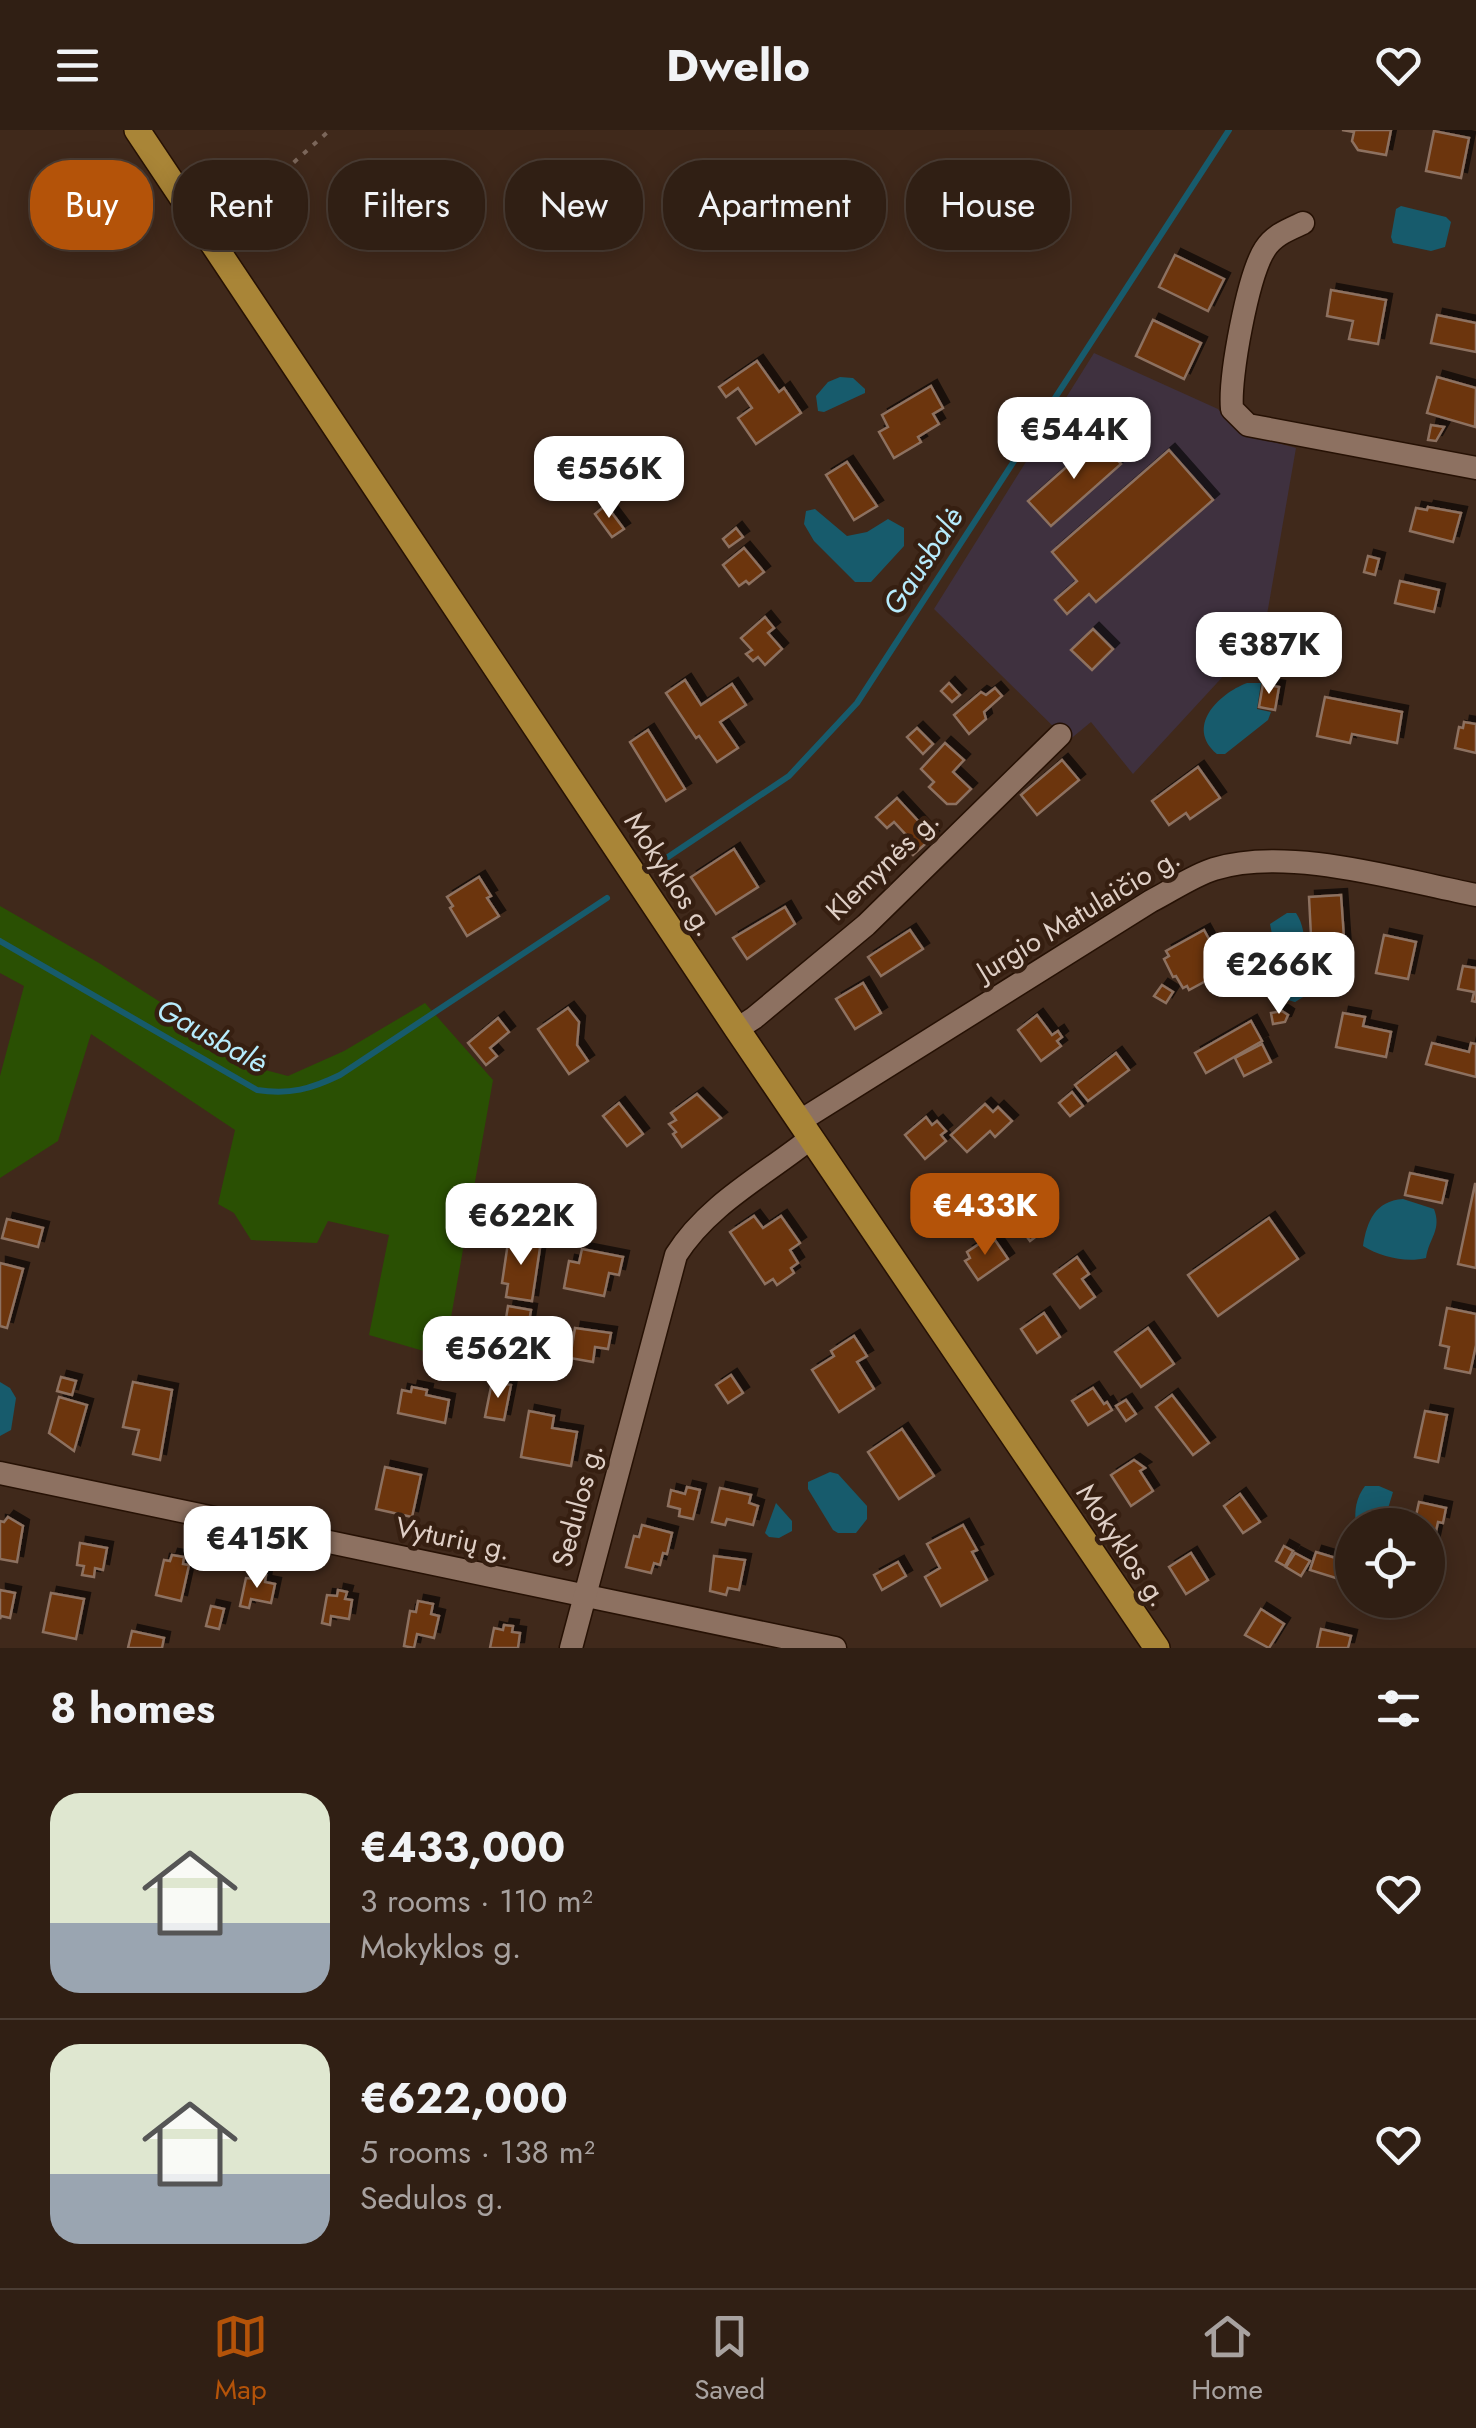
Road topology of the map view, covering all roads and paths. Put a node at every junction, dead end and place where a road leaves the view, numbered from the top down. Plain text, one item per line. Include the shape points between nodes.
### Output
1 (137, 130) edge
2 (330, 130) edge
3 (296, 160) edge
4 (173, 184) edge
5 (1302, 223) dead end
6 (217, 250) edge
7 (1476, 468) edge
8 (1060, 735) dead end
9 (1476, 896) edge
10 (737, 1029) junction
11 (805, 1129) junction
12 (0, 1473) edge
13 (584, 1596) junction
14 (571, 1648) edge
15 (835, 1648) edge
16 (1157, 1648) edge

1 - 4 main road, Mokyklos g.
2 - 3 path
5 - 7 street via 1276,235 1257,265 1230,387 1232,409 1248,425
6 - 10 main road, Mokyklos g.
8 - 10 street, Klemynės g. via 866,924
9 - 11 street, Jurgio Matulaičio g. via 1324,866 1258,860 1211,870 1151,901
10 - 11 main road, Mokyklos g.
11 - 13 street, Sedulos g. via 709,1214 676,1255
11 - 16 main road, Mokyklos g.
12 - 13 street, Vyturių g.
13 - 14 street, Sedulos g.
13 - 15 street, Vyturių g.

